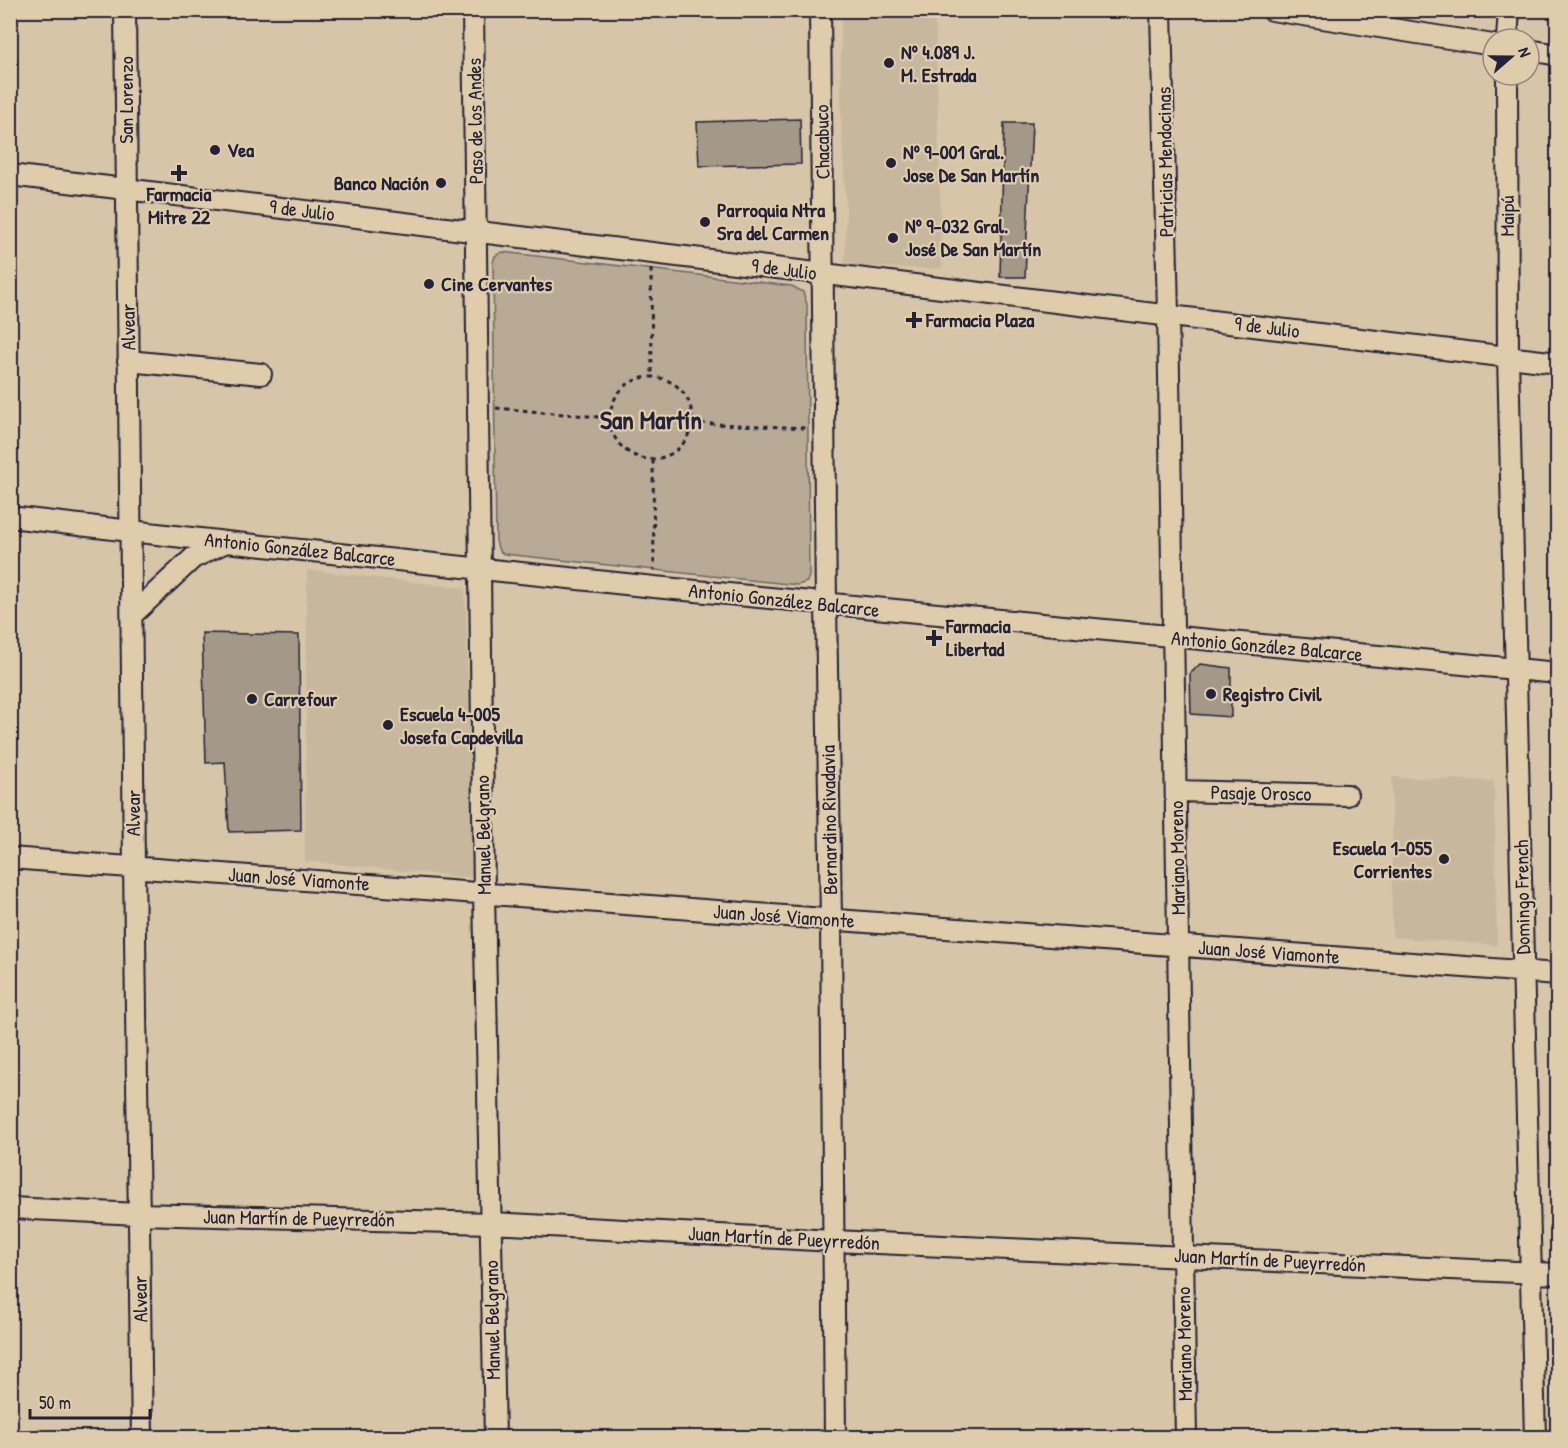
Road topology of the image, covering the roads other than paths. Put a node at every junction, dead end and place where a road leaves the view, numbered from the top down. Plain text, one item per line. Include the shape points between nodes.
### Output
1 (125, 10) edge
2 (473, 10) edge
3 (820, 10) edge
4 (1161, 10) edge
5 (1272, 10) edge
6 (1509, 10) edge
7 (1508, 27) edge
8 (1481, 43) edge
9 (1541, 53) edge
10 (1557, 55) edge
11 (1507, 87) edge
12 (10, 175) edge
13 (126, 189) junction
14 (476, 231) junction
15 (824, 274) junction
16 (1168, 315) junction
17 (1508, 357) junction
18 (129, 361) junction
19 (1557, 363) edge
20 (261, 374) dead end
21 (10, 517) edge
22 (131, 530) junction
23 (226, 542) junction
24 (481, 568) junction
25 (825, 604) junction
26 (132, 615) junction
27 (1173, 637) junction
28 (1516, 669) junction
29 (1557, 673) edge
30 (1176, 791) junction
31 (1347, 795) dead end
32 (10, 858) edge
33 (134, 866) junction
34 (484, 893) junction
35 (831, 919) junction
36 (1178, 945) junction
37 (1523, 972) junction
38 (1557, 974) edge
39 (10, 1208) edge
40 (139, 1214) junction
41 (491, 1223) junction
42 (834, 1241) junction
43 (1183, 1256) junction
44 (1531, 1272) junction
45 (1557, 1274) edge
46 (142, 1437) edge
47 (495, 1437) edge
48 (835, 1437) edge
49 (1186, 1437) edge
50 (1535, 1437) edge

1 - 13 street, San Lorenzo
2 - 14 street, Paso de los Andes
3 - 15 street, Chacabuco
4 - 16 street, Patricias Mendocinas
5 - 8 street
6 - 7 street
9 - 10 street
11 - 17 street, Maipú
12 - 13 street, 9 de Julio
13 - 14 street, 9 de Julio
13 - 18 street, Alvear
14 - 15 street, 9 de Julio
14 - 24 street, Manuel Belgrano
15 - 16 street, 9 de Julio
15 - 25 street, Bernardino Rivadavia
16 - 17 street, 9 de Julio
16 - 27 street, Mariano Moreno
17 - 19 street, 9 de Julio
17 - 28 street, Domingo French
18 - 20 street
18 - 22 street, Alvear
21 - 22 street, Antonio González Balcarce
22 - 23 street, Antonio González Balcarce
22 - 26 street, Alvear
23 - 24 street, Antonio González Balcarce
23 - 26 street via 193,558
24 - 25 street, Antonio González Balcarce
24 - 34 street, Manuel Belgrano
25 - 27 street, Antonio González Balcarce
25 - 35 street, Bernardino Rivadavia
26 - 33 street, Alvear
27 - 28 street, Antonio González Balcarce
27 - 30 street, Mariano Moreno
28 - 29 street, Antonio González Balcarce
28 - 37 street, Domingo French
30 - 31 street, Pasaje Orosco
30 - 36 street, Mariano Moreno
32 - 33 street, Juan José Viamonte
33 - 34 street, Juan José Viamonte
33 - 40 street, Alvear
34 - 35 street, Juan José Viamonte
34 - 41 street, Manuel Belgrano
35 - 36 street, Juan José Viamonte
35 - 42 street, Bernardino Rivadavia
36 - 37 street, Juan José Viamonte
36 - 43 street, Mariano Moreno
37 - 38 street, Juan José Viamonte
37 - 44 street, Domingo French
39 - 40 street, Juan Martín de Pueyrredón
40 - 41 street, Juan Martín de Pueyrredón
40 - 46 street, Alvear
41 - 42 street, Juan Martín de Pueyrredón
41 - 47 street, Manuel Belgrano
42 - 43 street, Juan Martín de Pueyrredón
42 - 48 street, Bernardino Rivadavia
43 - 44 street, Juan Martín de Pueyrredón
43 - 49 street, Mariano Moreno
44 - 45 street, Juan Martín de Pueyrredón
44 - 50 street, Domingo French

